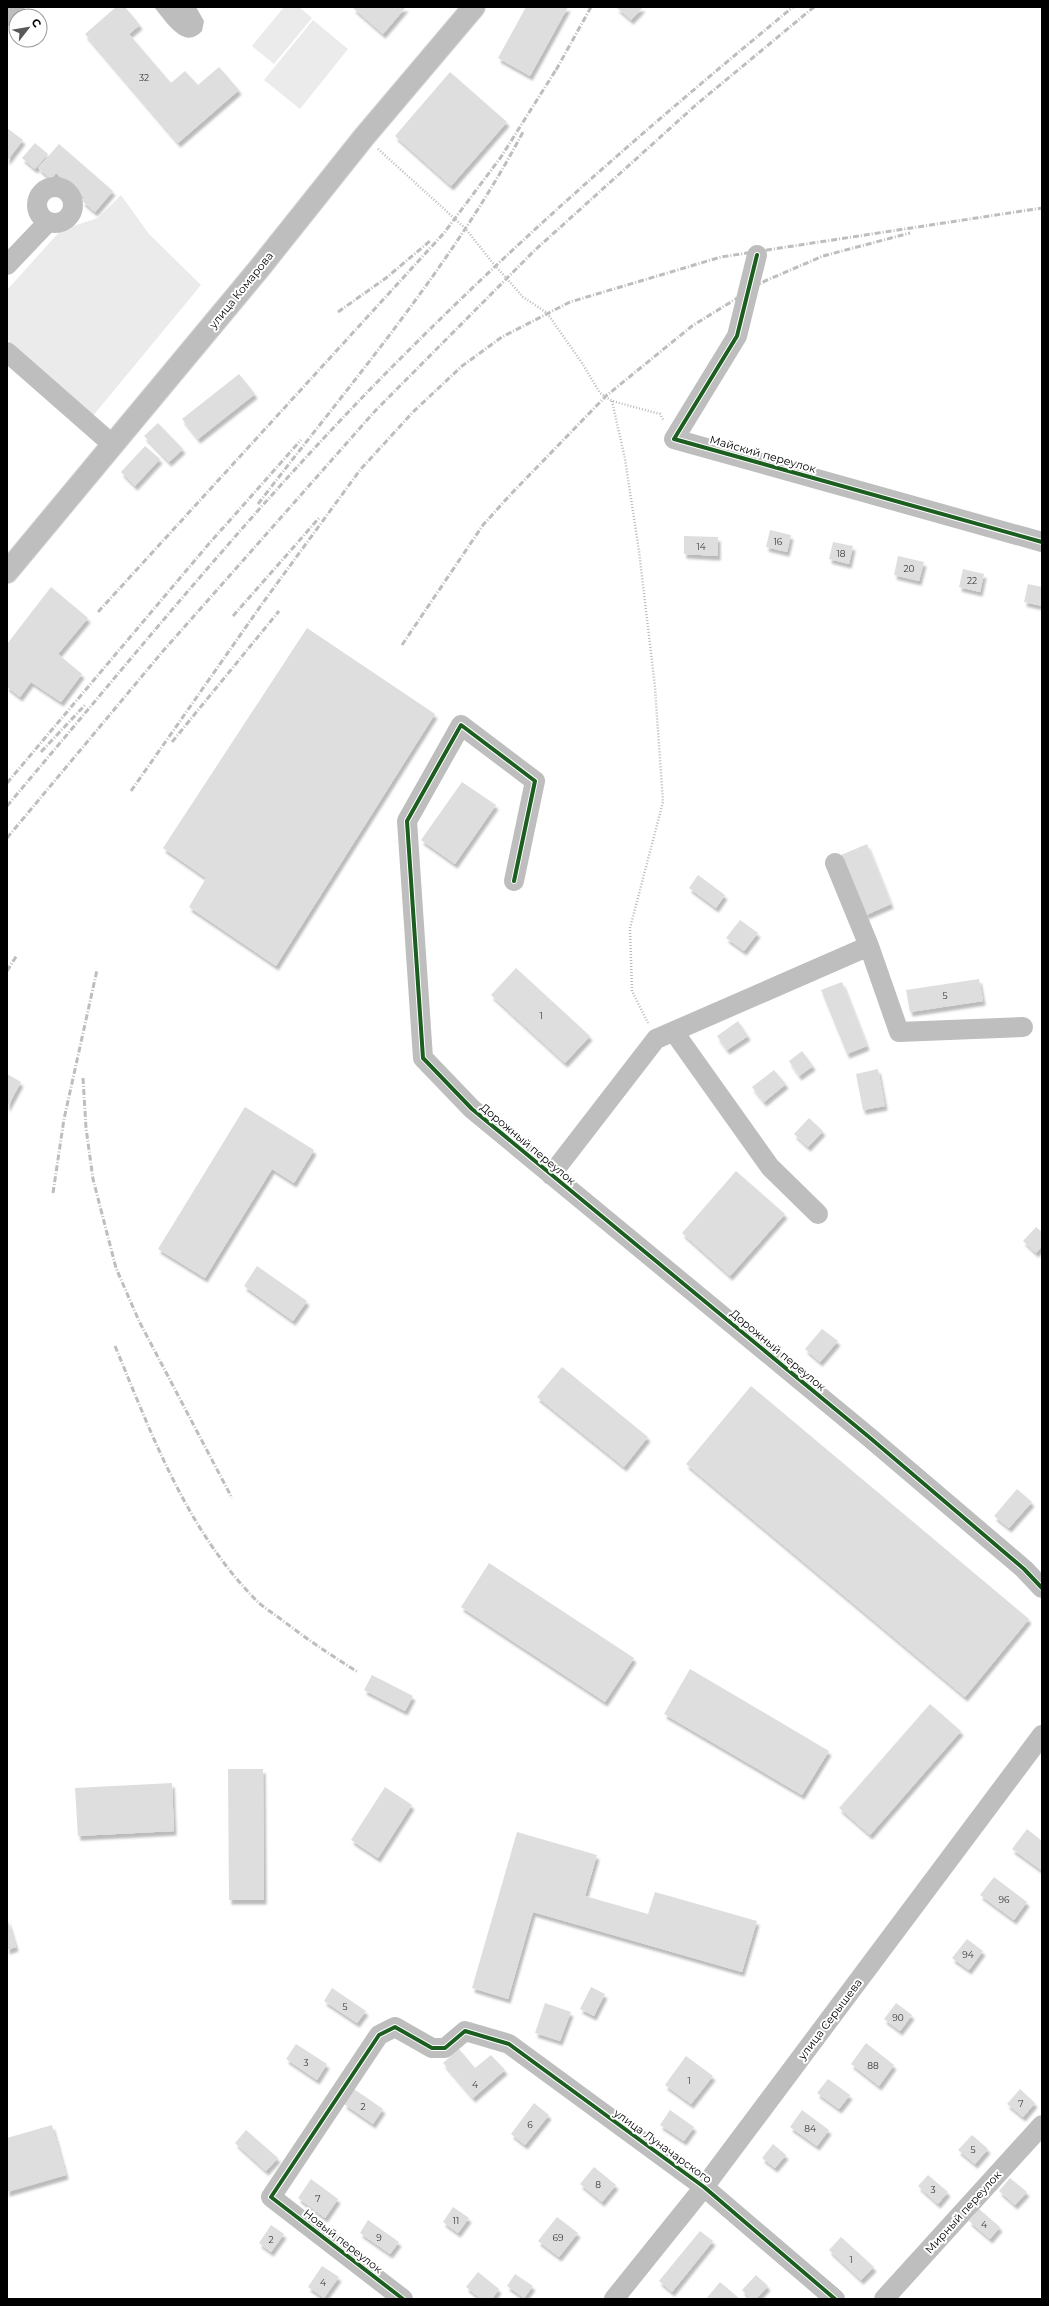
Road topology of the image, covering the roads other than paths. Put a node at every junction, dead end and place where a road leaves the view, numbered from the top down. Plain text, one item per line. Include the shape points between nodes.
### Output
1 (14, 7) edge
2 (474, 7) edge
3 (7, 16) edge
4 (48, 222) dead end
5 (757, 255) dead end
6 (7, 265) edge
7 (7, 352) edge
8 (113, 445) junction
9 (1042, 542) edge
10 (7, 572) edge
11 (835, 863) dead end
12 (514, 881) dead end
13 (869, 946) junction
14 (1023, 1026) dead end
15 (665, 1035) junction
16 (551, 1174) junction
17 (818, 1214) dead end
18 (1042, 1588) edge
19 (1042, 1735) edge
20 (1042, 2125) edge
21 (704, 2187) junction
22 (271, 2197) joint
23 (403, 2299) edge
24 (614, 2299) edge
25 (835, 2299) edge
26 (884, 2299) edge

1 - 3 street
2 - 8 main road, улица Комарова via 364,137
4 - 6 street
5 - 9 street, Майский переулок via 737,336 674,439
7 - 8 street
8 - 10 main road, улица Комарова
11 - 13 street
12 - 16 street, Дорожный переулок via 535,781 460,725 407,821 423,1058 472,1109
13 - 14 street via 899,1032
13 - 15 street
15 - 16 street
15 - 17 street via 770,1167
16 - 18 street, Дорожный переулок via 869,1437 1024,1569
19 - 21 street, улица Серышева
20 - 26 street, Мирный переулок
21 - 22 street, улица Луначарского via 509,2044 465,2031 445,2048 432,2048 395,2027 379,2035
21 - 24 street, улица Серышева
21 - 25 street, улица Луначарского
22 - 23 street, Новый переулок

